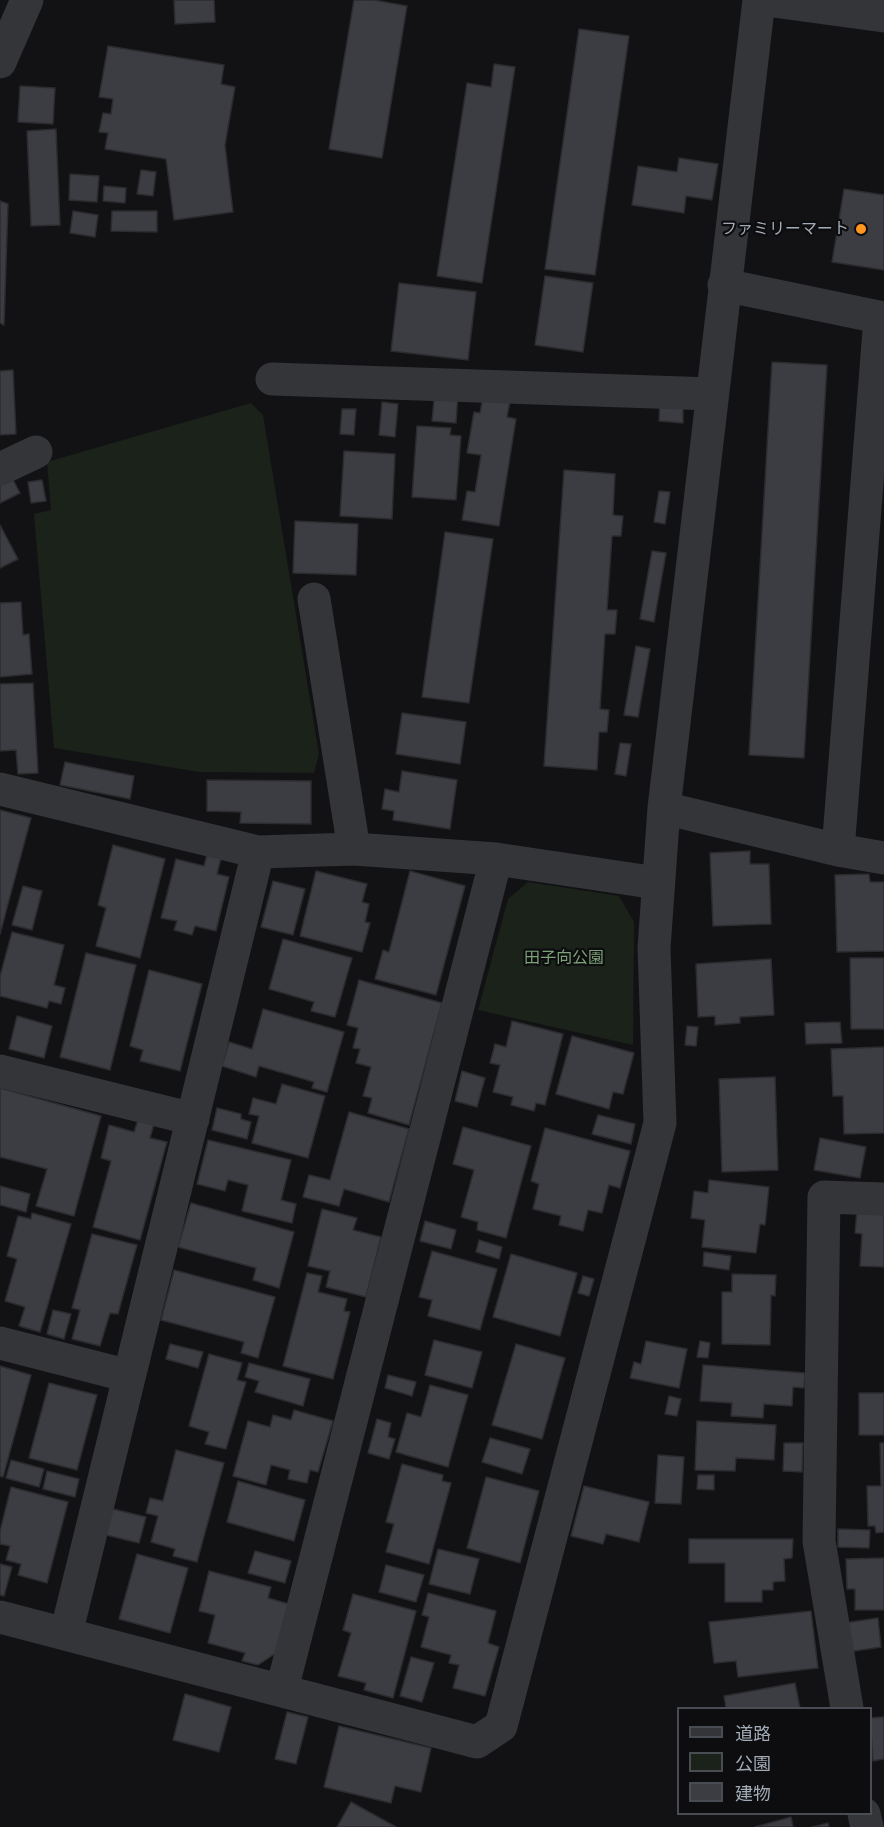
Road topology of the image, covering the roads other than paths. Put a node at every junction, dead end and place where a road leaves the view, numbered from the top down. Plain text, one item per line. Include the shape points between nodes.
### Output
1 (27, 0) edge
2 (759, 0) edge
3 (766, 0) edge
4 (884, 16) edge
5 (0, 62) edge
6 (724, 285) junction
7 (882, 318) edge
8 (272, 379) dead end
9 (712, 394) junction
10 (36, 452) dead end
11 (0, 469) edge
12 (314, 599) dead end
13 (0, 789) edge
14 (664, 808) junction
15 (354, 849) junction
16 (838, 850) junction
17 (258, 852) junction
18 (884, 858) edge
19 (496, 859) junction
20 (657, 883) junction
21 (0, 1071) edge
22 (193, 1119) junction
23 (884, 1199) edge
24 (0, 1343) edge
25 (129, 1376) junction
26 (0, 1617) edge
27 (66, 1634) junction
28 (282, 1689) junction
29 (847, 1707) edge

1 - 5 street
2 - 6 street
3 - 4 street
6 - 7 street
6 - 9 street
7 - 16 street
8 - 9 street
9 - 14 street
10 - 11 street
12 - 15 street
13 - 17 street
14 - 16 street
14 - 20 street
15 - 17 street
15 - 19 street
16 - 18 street
17 - 22 street
19 - 20 street
19 - 28 street
20 - 28 street via 654,948 660,1123 501,1726 477,1742
21 - 22 street
22 - 25 street
23 - 29 street via 824,1197 819,1541
24 - 25 street
25 - 27 street
26 - 27 street
27 - 28 street

